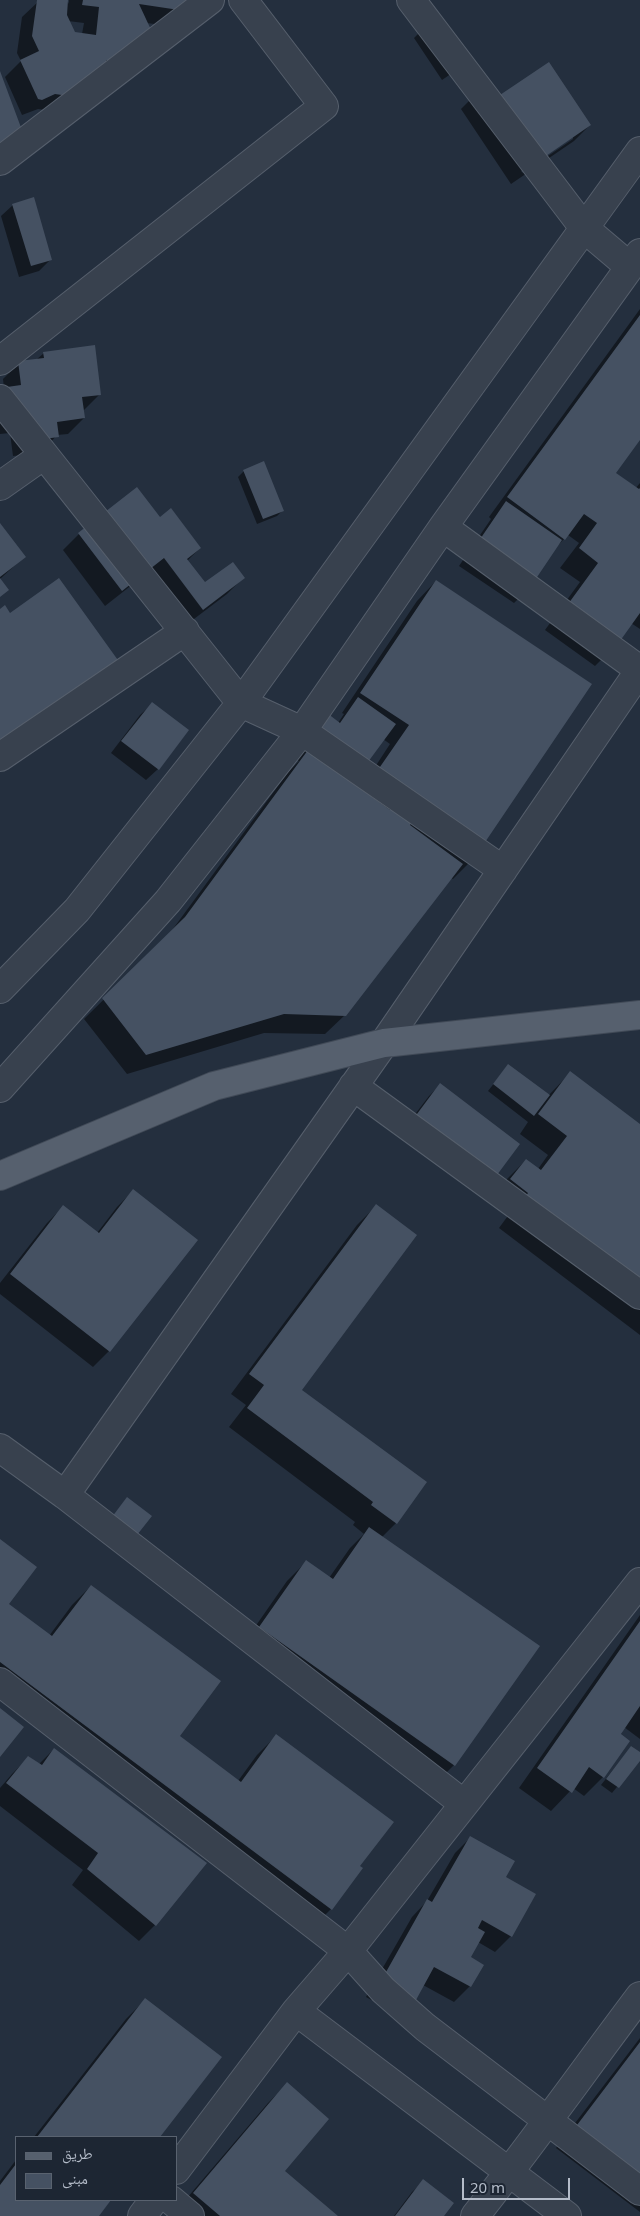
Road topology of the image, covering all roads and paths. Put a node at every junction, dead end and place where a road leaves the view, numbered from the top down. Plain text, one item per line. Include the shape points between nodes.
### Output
1 (210, 0) edge
2 (243, 0) edge
3 (411, 0) edge
4 (640, 151) edge
5 (0, 161) edge
6 (584, 228) junction
7 (635, 260) edge
8 (0, 361) edge
9 (0, 399) edge
10 (44, 454) junction
11 (0, 486) edge
12 (443, 527) junction
13 (185, 631) junction
14 (640, 670) edge
15 (241, 703) junction
16 (302, 731) junction
17 (0, 757) edge
18 (503, 870) junction
19 (0, 989) edge
20 (640, 1015) edge
21 (384, 1043) junction
22 (353, 1086) junction
23 (0, 1088) edge
24 (0, 1176) edge
25 (640, 1295) edge
26 (0, 1448) edge
27 (65, 1495) junction
28 (640, 1582) edge
29 (0, 1682) edge
30 (464, 1804) junction
31 (348, 1951) junction
32 (640, 1996) edge
33 (296, 2011) junction
34 (546, 2120) junction
35 (178, 2167) edge
36 (510, 2172) junction
37 (640, 2191) edge
38 (153, 2201) edge
39 (171, 2201) edge
40 (142, 2216) edge
41 (190, 2216) edge
42 (475, 2216) edge
43 (567, 2216) edge

1 - 5 street
2 - 8 street via 324,106
3 - 6 street
4 - 6 street
6 - 7 street
6 - 15 street
7 - 12 street
9 - 10 street
10 - 11 street
10 - 13 street
12 - 14 street
12 - 16 street
13 - 15 street
13 - 17 street
14 - 18 street
15 - 16 street
15 - 19 street via 77,910
16 - 18 street
16 - 23 street via 168,901
18 - 21 street
20 - 21 main road
21 - 22 street
21 - 24 main road via 214,1086
22 - 25 street
22 - 27 street
26 - 27 street
27 - 30 street
28 - 30 street
29 - 31 street
30 - 31 street
31 - 33 street
31 - 34 street via 383,1990 425,2027
32 - 34 street
33 - 35 street
33 - 36 street
34 - 36 street
34 - 37 street
36 - 42 street
36 - 43 street
38 - 40 street
39 - 41 street

